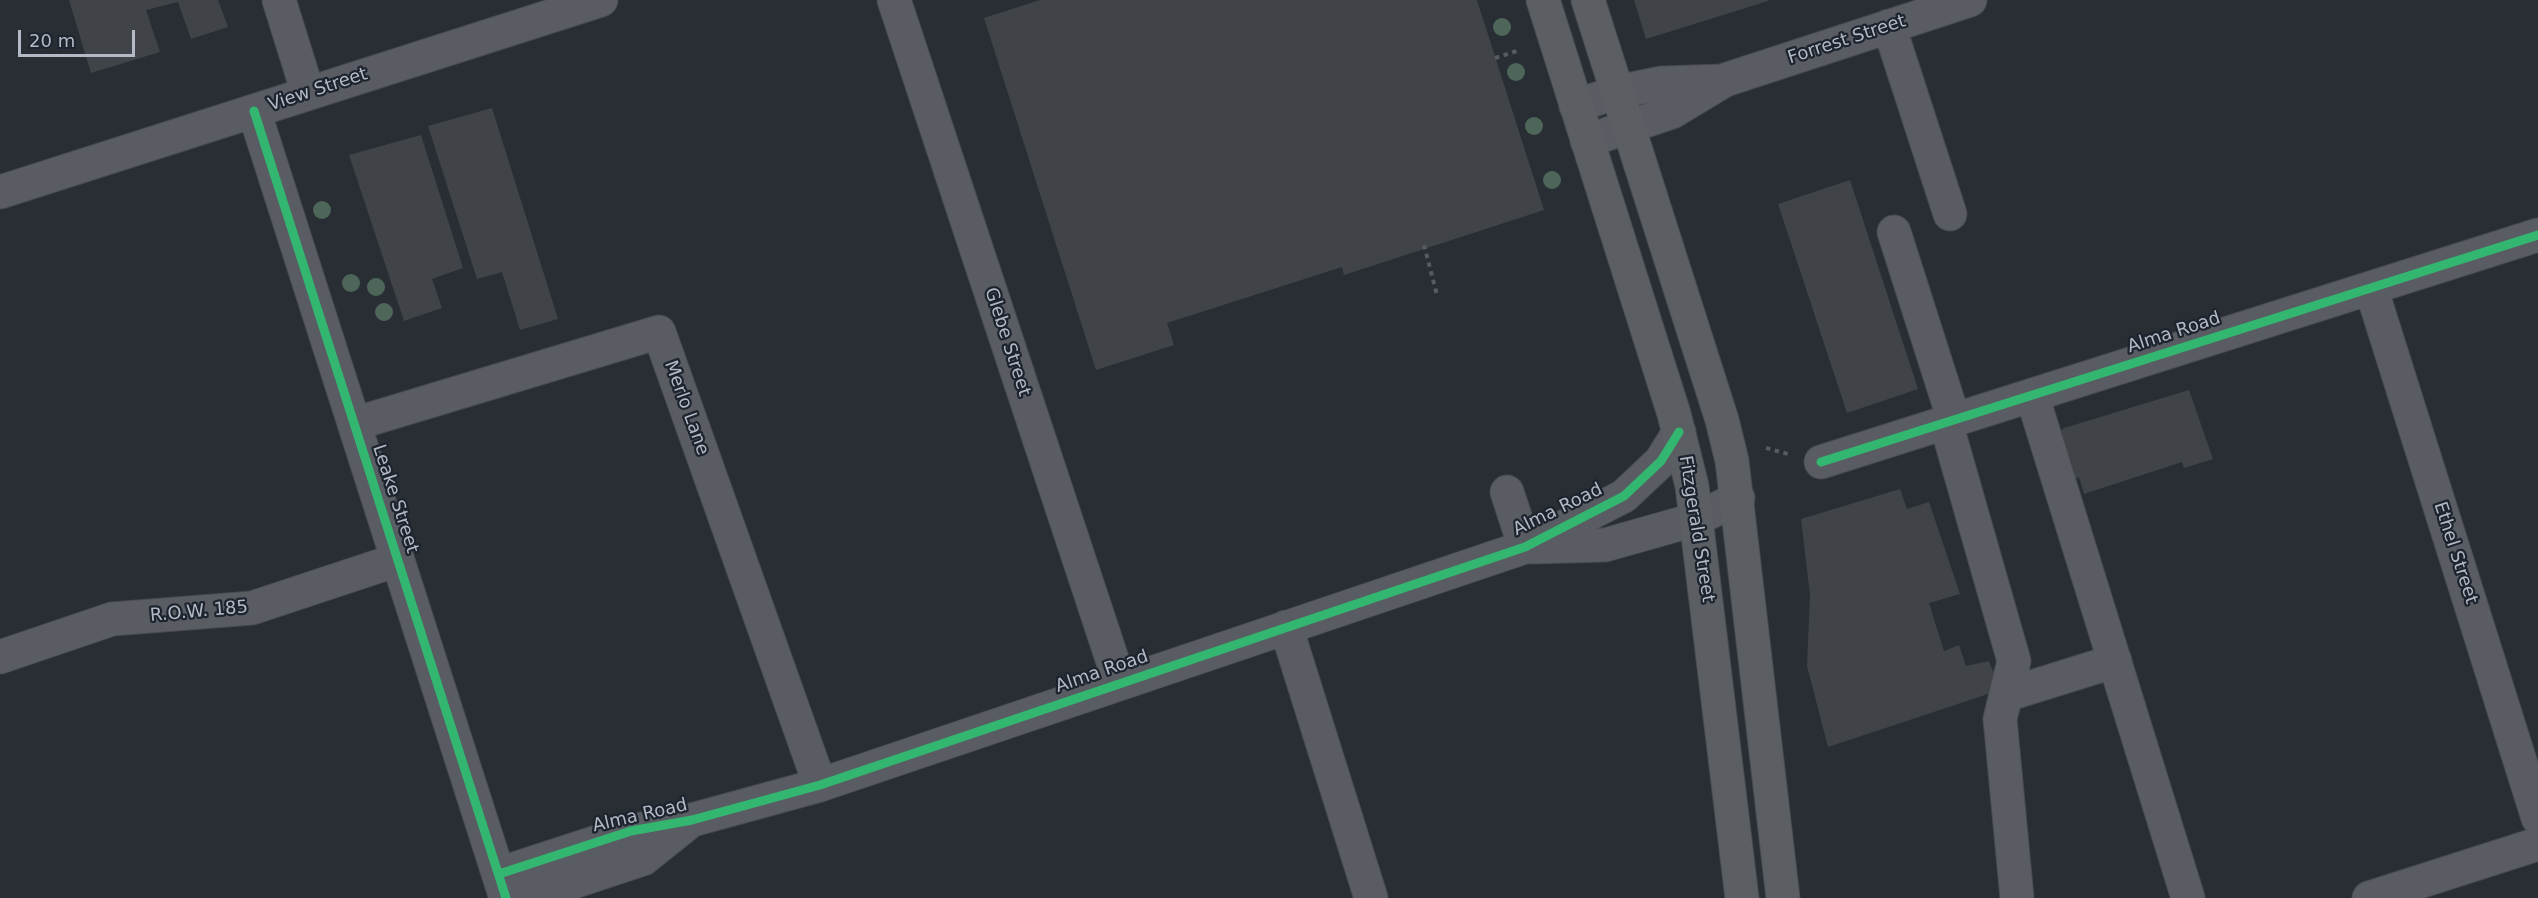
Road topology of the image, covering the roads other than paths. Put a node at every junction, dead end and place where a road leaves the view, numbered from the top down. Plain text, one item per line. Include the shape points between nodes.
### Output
1 (279, 0) edge
2 (601, 0) edge
3 (894, 0) edge
4 (1543, 0) edge
5 (1588, 0) edge
6 (1970, 0) edge
7 (1894, 16) edge
8 (1725, 80) junction
9 (1617, 92) junction
10 (308, 93) junction
11 (1576, 106) junction
12 (254, 111) junction
13 (1628, 127) junction
14 (1587, 141) junction
15 (0, 192) edge
16 (1950, 214) dead end
17 (1894, 232) dead end
18 (2538, 235) edge
19 (2371, 288) junction
20 (2032, 395) junction
21 (1950, 422) junction
22 (354, 424) junction
23 (1679, 432) junction
24 (1821, 462) dead end
25 (1507, 492) dead end
26 (1738, 498) junction
27 (1697, 519) junction
28 (1525, 547) junction
29 (397, 560) junction
30 (1286, 627) junction
31 (0, 657) edge
32 (2115, 661) junction
33 (1119, 683) junction
34 (2006, 695) junction
35 (820, 786) junction
36 (2538, 818) edge
37 (692, 820) junction
38 (2538, 844) edge
39 (502, 886) edge
40 (525, 898) edge
41 (1371, 898) edge
42 (1742, 898) edge
43 (1783, 898) edge
44 (2017, 898) edge
45 (2188, 898) edge
46 (2369, 898) edge

1 - 10 street
2 - 10 street, View Street
3 - 33 street, Glebe Street
4 - 11 main road, Fitzgerald Street
5 - 9 main road
6 - 7 street, Forrest Street
7 - 8 street, Forrest Street
7 - 16 street
8 - 9 street, Forrest Street via 1662,83
8 - 13 street, Forrest Street via 1672,112
9 - 11 street, Forrest Street
9 - 13 main road
10 - 12 street, View Street
11 - 14 main road, Fitzgerald Street
12 - 15 street, View Street
12 - 22 street, Leake Street
13 - 14 street, Forrest Street
13 - 26 main road via 1722,420
14 - 23 main road, Fitzgerald Street
17 - 21 street
18 - 19 street, Alma Road
19 - 20 street, Alma Road
19 - 36 street, Ethel Street
20 - 21 street, Alma Road
20 - 32 street
21 - 24 street, Alma Road
21 - 34 street via 2014,661
22 - 29 street, Leake Street
22 - 35 street, Merlo Lane via 659,332
23 - 27 main road, Fitzgerald Street
23 - 28 street, Alma Road via 1661,461 1624,496
25 - 28 street
26 - 27 street, Alma Road
26 - 43 main road
27 - 28 street, Alma Road via 1605,545
27 - 42 main road, Fitzgerald Street
28 - 30 street, Alma Road
29 - 31 street, R.O.W. 185 via 252,608 112,620
29 - 39 street, Leake Street
30 - 33 street, Alma Road
30 - 41 street
32 - 34 street
32 - 45 street
33 - 35 street, Alma Road
34 - 44 street via 2000,719
35 - 37 street, Alma Road
37 - 39 street, Alma Road via 631,831
37 - 40 street, Alma Road via 643,859
38 - 46 street

